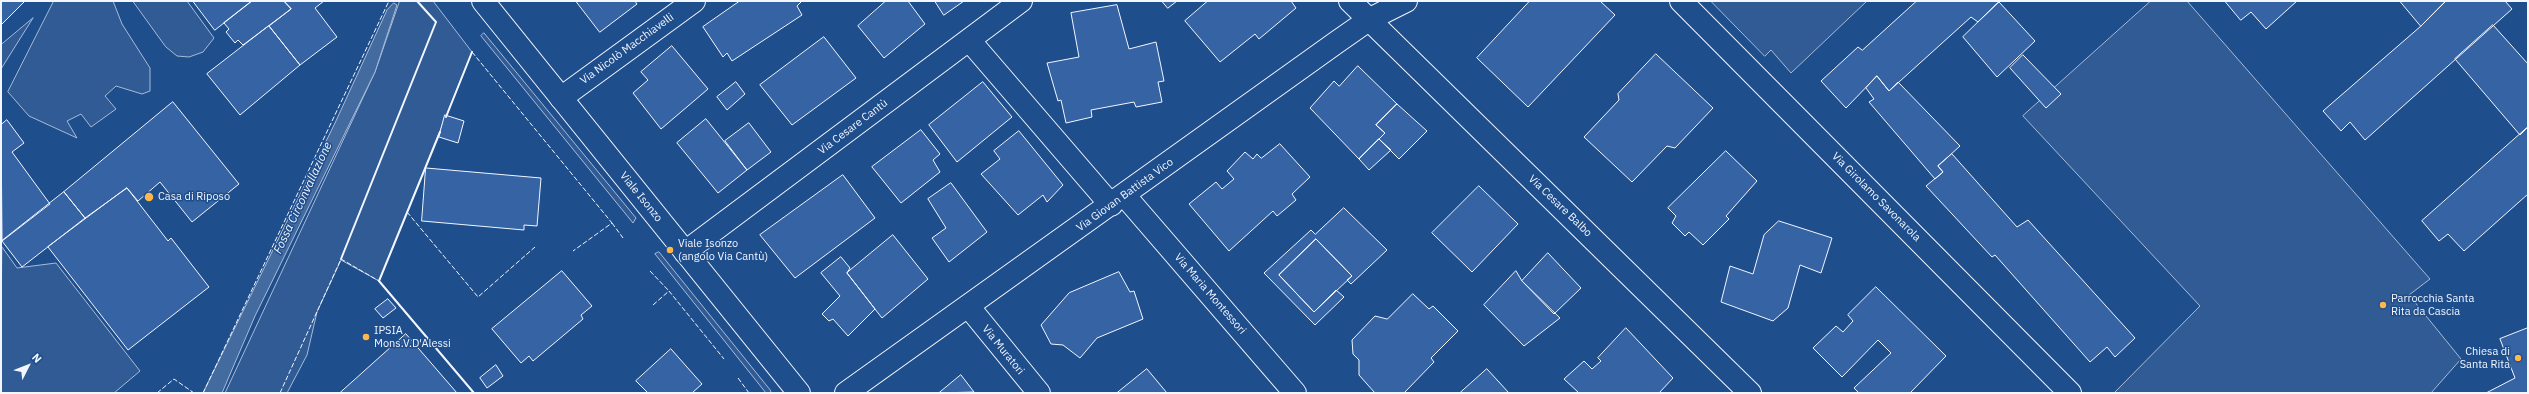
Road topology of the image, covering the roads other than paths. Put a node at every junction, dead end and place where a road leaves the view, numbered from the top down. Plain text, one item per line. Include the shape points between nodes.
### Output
1 (483, 1) edge
2 (694, 1) edge
3 (1021, 1) edge
4 (1350, 1) edge
5 (1406, 1) edge
6 (1681, 1) edge
7 (1370, 19) junction
8 (969, 40) junction
9 (561, 98) junction
10 (1118, 200) junction
11 (685, 252) junction
12 (968, 306) junction
13 (798, 393) edge
14 (846, 393) edge
15 (1039, 393) edge
16 (1295, 393) edge
17 (1750, 393) edge
18 (2070, 393) edge

1 - 9 street, Viale Isonzo
2 - 9 street, Via Nicolò Macchiavelli
3 - 8 street, Via Cesare Cantù
4 - 7 street, Via Cesare Balbo
5 - 7 street, Via Giovan Battista Vico
6 - 18 street, Via Girolamo Savonarola
7 - 10 street, Via Giovan Battista Vico
7 - 17 street, Via Cesare Balbo
8 - 10 street, Via Maria Montessori
8 - 11 street, Via Cesare Cantù
9 - 11 street, Viale Isonzo
10 - 12 street, Via Giovan Battista Vico
10 - 16 street, Via Maria Montessori
11 - 13 street, Viale Isonzo
12 - 14 street, Via Giovan Battista Vico
12 - 15 street, Via Muratori

